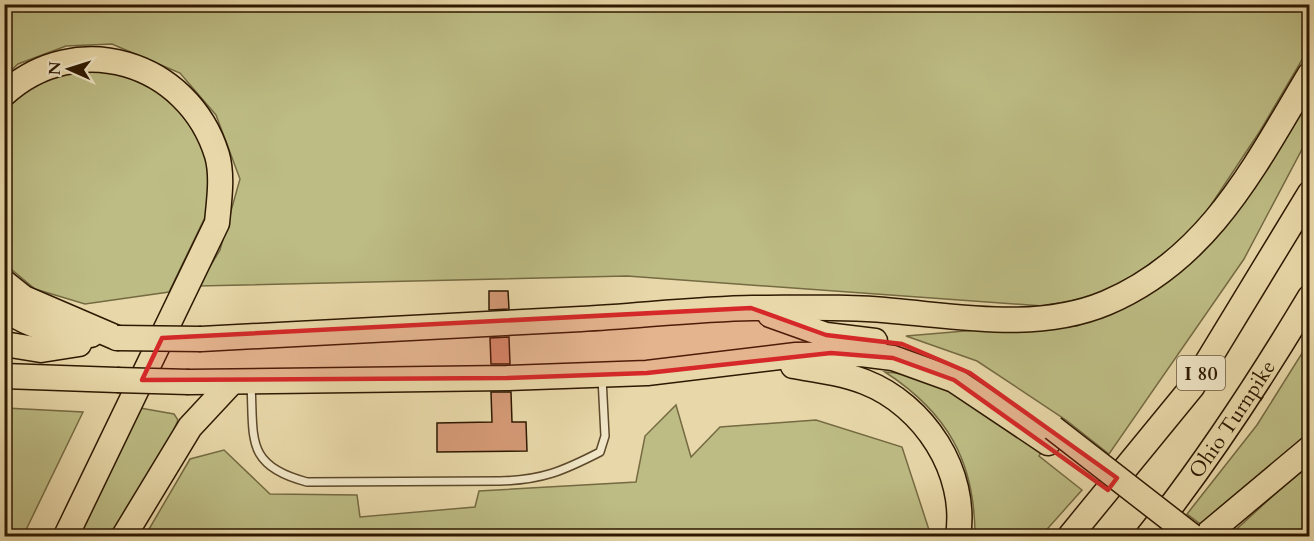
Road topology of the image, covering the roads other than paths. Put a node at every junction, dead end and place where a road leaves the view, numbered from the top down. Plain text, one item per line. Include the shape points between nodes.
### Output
1 (1310, 74) edge
2 (4, 94) edge
3 (1310, 193) edge
4 (4, 282) edge
5 (1310, 297) edge
6 (4, 308) edge
7 (751, 308) junction
8 (117, 338) junction
9 (4, 344) edge
10 (761, 360) junction
11 (4, 361) edge
12 (602, 374) junction
13 (4, 376) edge
14 (78, 378) junction
15 (241, 382) junction
16 (1051, 436) junction
17 (1310, 448) edge
18 (66, 537) edge
19 (124, 537) edge
20 (958, 537) edge
21 (1070, 537) edge
22 (1148, 537) edge
23 (1169, 537) edge
24 (1192, 537) edge
25 (1205, 537) edge

1 - 7 highway via 1214,224 1154,278 1105,303 1026,319 954,318 892,310
2 - 18 highway via 47,68 87,58 134,65 164,80 195,112 217,155 217,223
3 - 21 highway, I 80 via 1192,387
4 - 8 highway via 24,297
5 - 22 highway, Ohio Turnpike / I 80 via 1214,451
6 - 8 highway via 30,325 51,332
7 - 8 highway, bridge via 201,339
7 - 16 highway via 826,335 902,344 970,373
8 - 9 highway via 41,350
10 - 12 highway
10 - 16 highway via 831,354 893,358 954,380
10 - 20 highway via 833,372 897,398 942,450 955,485
11 - 14 highway
12 - 15 highway
12 - 15 lane via 605,436 600,452 560,472 508,481 307,482 282,476 262,460 255,446
13 - 14 highway
14 - 15 highway, bridge
15 - 19 highway via 190,427
16 - 23 highway
16 - 24 highway, bridge
17 - 25 highway

